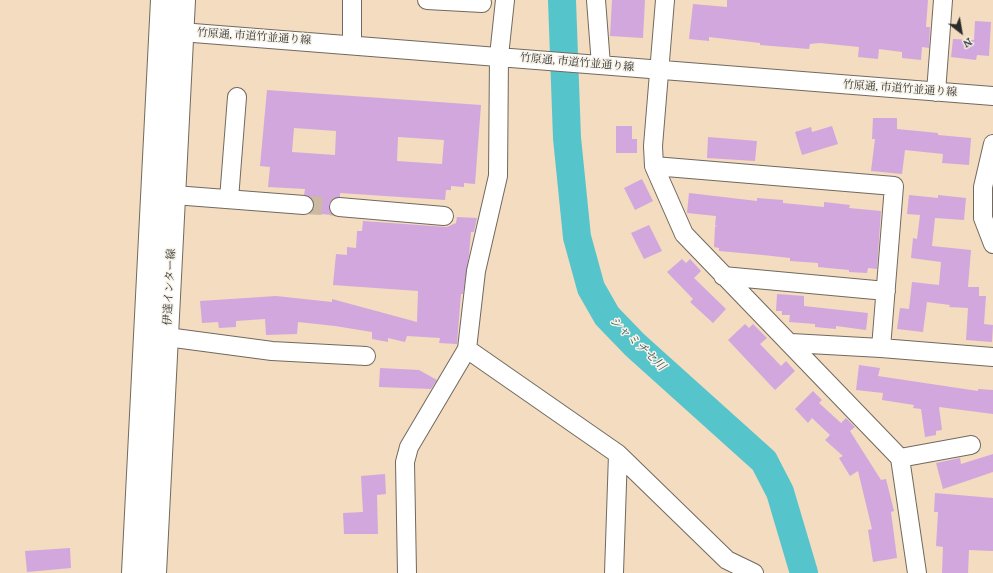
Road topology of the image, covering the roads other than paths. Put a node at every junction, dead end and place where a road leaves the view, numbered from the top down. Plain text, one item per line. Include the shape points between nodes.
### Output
1 (162, 0) edge
2 (184, 0) edge
3 (352, 0) edge
4 (427, 0) edge
5 (505, 0) edge
6 (596, 0) edge
7 (665, 0) edge
8 (943, 0) edge
9 (482, 3) dead end
10 (160, 31) junction
11 (183, 32) junction
12 (352, 45) junction
13 (499, 56) junction
14 (594, 64) junction
15 (658, 71) junction
16 (936, 92) junction
17 (993, 96) edge
18 (237, 97) dead end
19 (993, 144) edge
20 (654, 166) junction
21 (174, 195) junction
22 (229, 198) junction
23 (304, 205) tunnel mouth
24 (339, 207) tunnel mouth
25 (444, 216) dead end
26 (993, 244) edge
27 (170, 275) junction
28 (148, 276) junction
29 (723, 276) junction
30 (886, 291) junction
31 (167, 337) junction
32 (791, 343) junction
33 (880, 348) junction
34 (467, 350) junction
35 (366, 356) dead end
36 (993, 357) edge
37 (971, 445) dead end
38 (618, 454) junction
39 (900, 458) junction
40 (133, 573) edge
41 (155, 573) edge
42 (407, 573) edge
43 (614, 573) edge
44 (754, 573) edge
45 (917, 573) edge

1 - 10 main road, 伊達インター線
2 - 11 main road, 伊達インター線
3 - 12 street
4 - 9 street
5 - 13 street
6 - 14 street
7 - 15 street
8 - 16 street
10 - 11 street, 竹原通, 市道竹並通り線
10 - 28 main road, 伊達インター線
11 - 12 street, 竹原通, 市道竹並通り線
11 - 21 main road, 伊達インター線
12 - 13 street, 竹原通, 市道竹並通り線
13 - 14 street, 竹原通, 市道竹並通り線
13 - 34 street via 498,176 476,271
14 - 15 street, 竹原通, 市道竹並通り線
15 - 16 street, 竹原通, 市道竹並通り線
15 - 20 street
16 - 17 street, 竹原通, 市道竹並通り線
18 - 22 street
19 - 26 street via 983,187 983,218
20 - 29 street via 684,234
20 - 30 street via 894,186
21 - 22 street
21 - 27 main road, 伊達インター線
22 - 23 street
24 - 25 street
27 - 28 street
27 - 31 main road, 伊達インター線
28 - 40 main road, 伊達インター線
29 - 30 street
29 - 32 street
30 - 33 street
31 - 35 street via 272,351
31 - 41 main road, 伊達インター線
32 - 33 street
32 - 39 street
33 - 36 street
34 - 38 street
34 - 42 street via 409,447 405,462
37 - 39 street
38 - 43 street
38 - 44 street via 727,560
39 - 45 street

